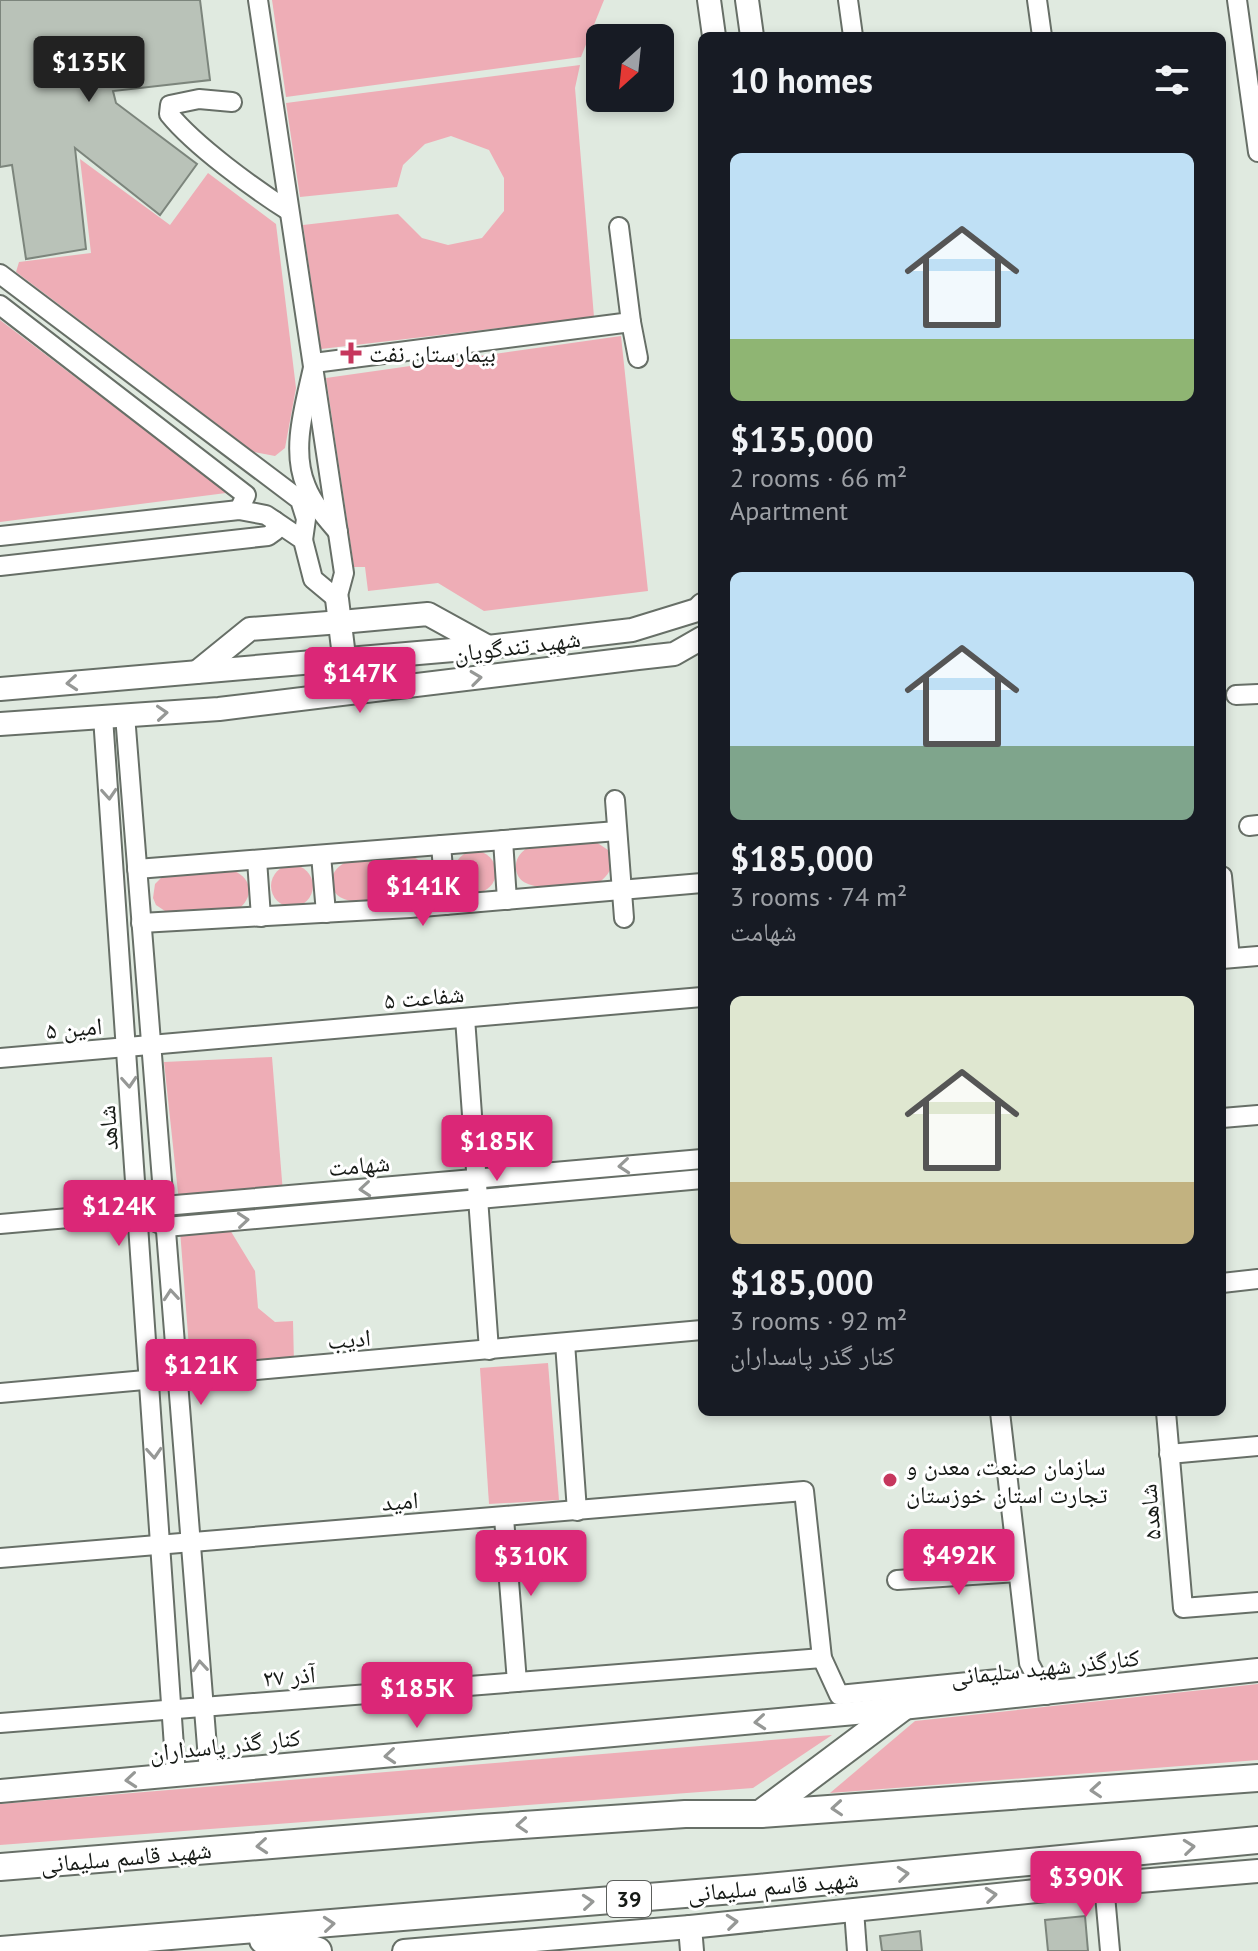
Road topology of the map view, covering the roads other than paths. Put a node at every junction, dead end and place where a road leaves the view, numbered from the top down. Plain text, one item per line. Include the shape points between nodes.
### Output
1 (258, 0) edge
2 (709, 0) edge
3 (747, 0) edge
4 (848, 0) edge
5 (1037, 0) edge
6 (1237, 0) edge
7 (713, 32) edge
8 (751, 32) edge
9 (852, 32) edge
10 (1041, 32) edge
11 (232, 102) dead end
12 (1258, 152) edge
13 (289, 211) junction
14 (619, 227) dead end
15 (0, 274) edge
16 (0, 305) edge
17 (631, 322) junction
18 (638, 358) dead end
19 (314, 363) junction
20 (239, 510) junction
21 (275, 521) junction
22 (339, 533) junction
23 (0, 536) edge
24 (303, 540) junction
25 (0, 566) edge
26 (344, 573) junction
27 (313, 579) junction
28 (337, 599) junction
29 (698, 609) edge
30 (341, 622) junction
31 (632, 630) junction
32 (698, 640) edge
33 (488, 647) junction
34 (638, 658) junction
35 (344, 659) junction
36 (196, 672) junction
37 (0, 689) edge
38 (348, 693) junction
39 (1258, 694) edge
40 (1236, 695) dead end
41 (114, 716) junction
42 (0, 724) edge
43 (615, 800) dead end
44 (617, 831) junction
45 (503, 840) junction
46 (441, 845) junction
47 (321, 855) junction
48 (257, 860) junction
49 (137, 869) junction
50 (698, 883) edge
51 (622, 890) junction
52 (507, 900) junction
53 (446, 905) junction
54 (326, 913) junction
55 (261, 917) junction
56 (624, 918) dead end
57 (141, 923) junction
58 (1258, 956) edge
59 (1226, 958) edge
60 (698, 997) edge
61 (465, 1018) junction
62 (151, 1046) junction
63 (127, 1048) junction
64 (0, 1058) edge
65 (1258, 1115) edge
66 (1226, 1118) edge
67 (698, 1159) edge
68 (476, 1179) junction
69 (698, 1179) edge
70 (478, 1199) junction
71 (164, 1206) junction
72 (137, 1212) junction
73 (0, 1224) edge
74 (166, 1227) junction
75 (1258, 1279) edge
76 (1226, 1283) edge
77 (698, 1330) edge
78 (565, 1343) junction
79 (489, 1350) junction
80 (149, 1379) junction
81 (178, 1379) junction
82 (0, 1393) edge
83 (1000, 1416) edge
84 (1166, 1416) edge
85 (1258, 1446) edge
86 (1169, 1454) junction
87 (577, 1511) junction
88 (504, 1518) junction
89 (190, 1541) junction
90 (161, 1545) junction
91 (0, 1558) edge
92 (1018, 1572) junction
93 (897, 1580) dead end
94 (1258, 1602) edge
95 (822, 1658) junction
96 (1258, 1670) edge
97 (517, 1682) junction
98 (1046, 1695) junction
99 (204, 1707) junction
100 (903, 1707) junction
101 (171, 1709) junction
102 (838, 1714) joint
103 (0, 1723) edge
104 (209, 1772) junction
105 (176, 1776) junction
106 (1258, 1778) edge
107 (0, 1791) edge
108 (760, 1814) junction
109 (1258, 1840) edge
110 (0, 1867) edge
111 (1258, 1871) edge
112 (1104, 1884) junction
113 (854, 1910) junction
114 (690, 1927) junction
115 (84, 1945) junction
116 (0, 1950) edge
117 (318, 1951) edge
118 (404, 1951) edge
119 (692, 1951) edge
120 (857, 1951) edge
121 (1110, 1951) edge

1 - 13 street
2 - 7 main road
3 - 8 main road
4 - 9 street
5 - 10 street
6 - 12 street
11 - 13 street via 199,99 170,105 169,114 181,129
13 - 19 street
14 - 17 street
15 - 24 street via 300,500 306,519
16 - 20 street via 246,495
17 - 18 street
17 - 19 street
19 - 22 street
19 - 22 street via 298,449 305,485
20 - 21 street
20 - 23 street
21 - 24 street
21 - 25 street via 275,531 268,536
22 - 26 street
24 - 27 street
26 - 27 street via 333,581
26 - 28 street
27 - 28 street
28 - 30 main road
29 - 31 main road, شهید تندگویان
30 - 33 main road via 428,614
30 - 35 main road
30 - 36 main road via 250,629
31 - 33 main road, شهید تندگویان
31 - 34 main road
32 - 34 main road, شهید تندگویان via 674,654
33 - 35 main road, شهید تندگویان
38 -> 34 main road, شهید تندگویان
35 - 36 main road, شهید تندگویان
35 - 38 main road
36 -> 37 main road, شهید تندگویان
41 -> 38 main road, شهید تندگویان
39 - 40 street
41 - 42 main road, شهید تندگویان
41 - 49 street, شاهد
41 -> 63 street, شاهد
43 - 44 street
44 - 45 street
44 - 51 street
45 - 46 street
45 - 52 street
46 - 47 street
46 - 53 street
47 - 48 street
47 - 54 street
48 - 49 street
48 - 55 street
49 - 57 street, شاهد
50 - 51 street
51 - 52 street
51 - 56 street
52 - 53 street
53 - 54 street
54 - 55 street
55 - 57 street
57 - 62 street, شاهد
58 - 59 street
60 - 61 street, شفاعت ۵
61 - 62 street, شفاعت ۵
61 - 68 street
62 - 63 street, امین ۵
62 - 71 street, شاهد
63 - 64 street, امین ۵
63 -> 72 street, شاهد
65 - 66 street
67 -> 68 street, شهامت
68 - 70 street
68 -> 71 street, شهامت
69 - 70 street, شهامت
74 -> 70 street, شهامت
70 - 79 street
71 - 72 street, شهامت
71 - 74 street, شاهد
72 - 73 street, شهامت
72 - 74 street
72 - 80 street, شاهد
81 -> 74 street, شاهد
75 - 76 street
77 - 78 street, ادیب
78 - 79 street, ادیب
78 - 87 street
79 - 81 street, ادیب
80 - 81 street, ادیب
80 - 82 street, ادیب
80 -> 90 street, شاهد
81 - 89 street, شاهد
83 - 92 street
84 - 86 street, شاهد۵
85 - 86 street
86 - 94 street, شاهد۵ via 1183,1608
87 - 88 street, امید
87 - 95 street, امید via 804,1491
88 - 89 street, امید
88 - 97 street
89 - 90 street, امید
99 -> 89 street, شاهد
90 - 91 street, امید
90 - 101 street, شاهد
92 - 93 street
92 - 98 street via 1029,1663
95 - 97 street, آذر ۲۷
95 - 98 street via 839,1695 998,1679 1023,1683
96 - 98 main road, کنارگذر شهید سلیمانی
97 - 99 street, آذر ۲۷
98 - 100 main road, کنارگذر شهید سلیمانی
99 - 101 street, آذر ۲۷
99 - 104 street, شاهد
100 - 102 main road, کنارگذر شهید سلیمانی
100 - 108 highway
101 - 103 street, آذر ۲۷
101 - 105 street, شاهد
102 -> 104 main road, کنار گذر پاسداران
104 - 105 main road, کنار گذر پاسداران
105 -> 107 main road, کنار گذر پاسداران
106 -> 108 highway, شهید قاسم سلیمانی
108 -> 110 highway, شهید قاسم سلیمانی via 480,1828
115 -> 109 highway, شهید قاسم سلیمانی / 39
111 - 112 main road
113 -> 112 main road
112 - 121 street
114 -> 113 main road
113 - 120 street
114 - 118 main road
114 - 119 main road
115 - 116 highway, شهید قاسم سلیمانی / 39
115 - 117 highway via 134,1948 280,1939

